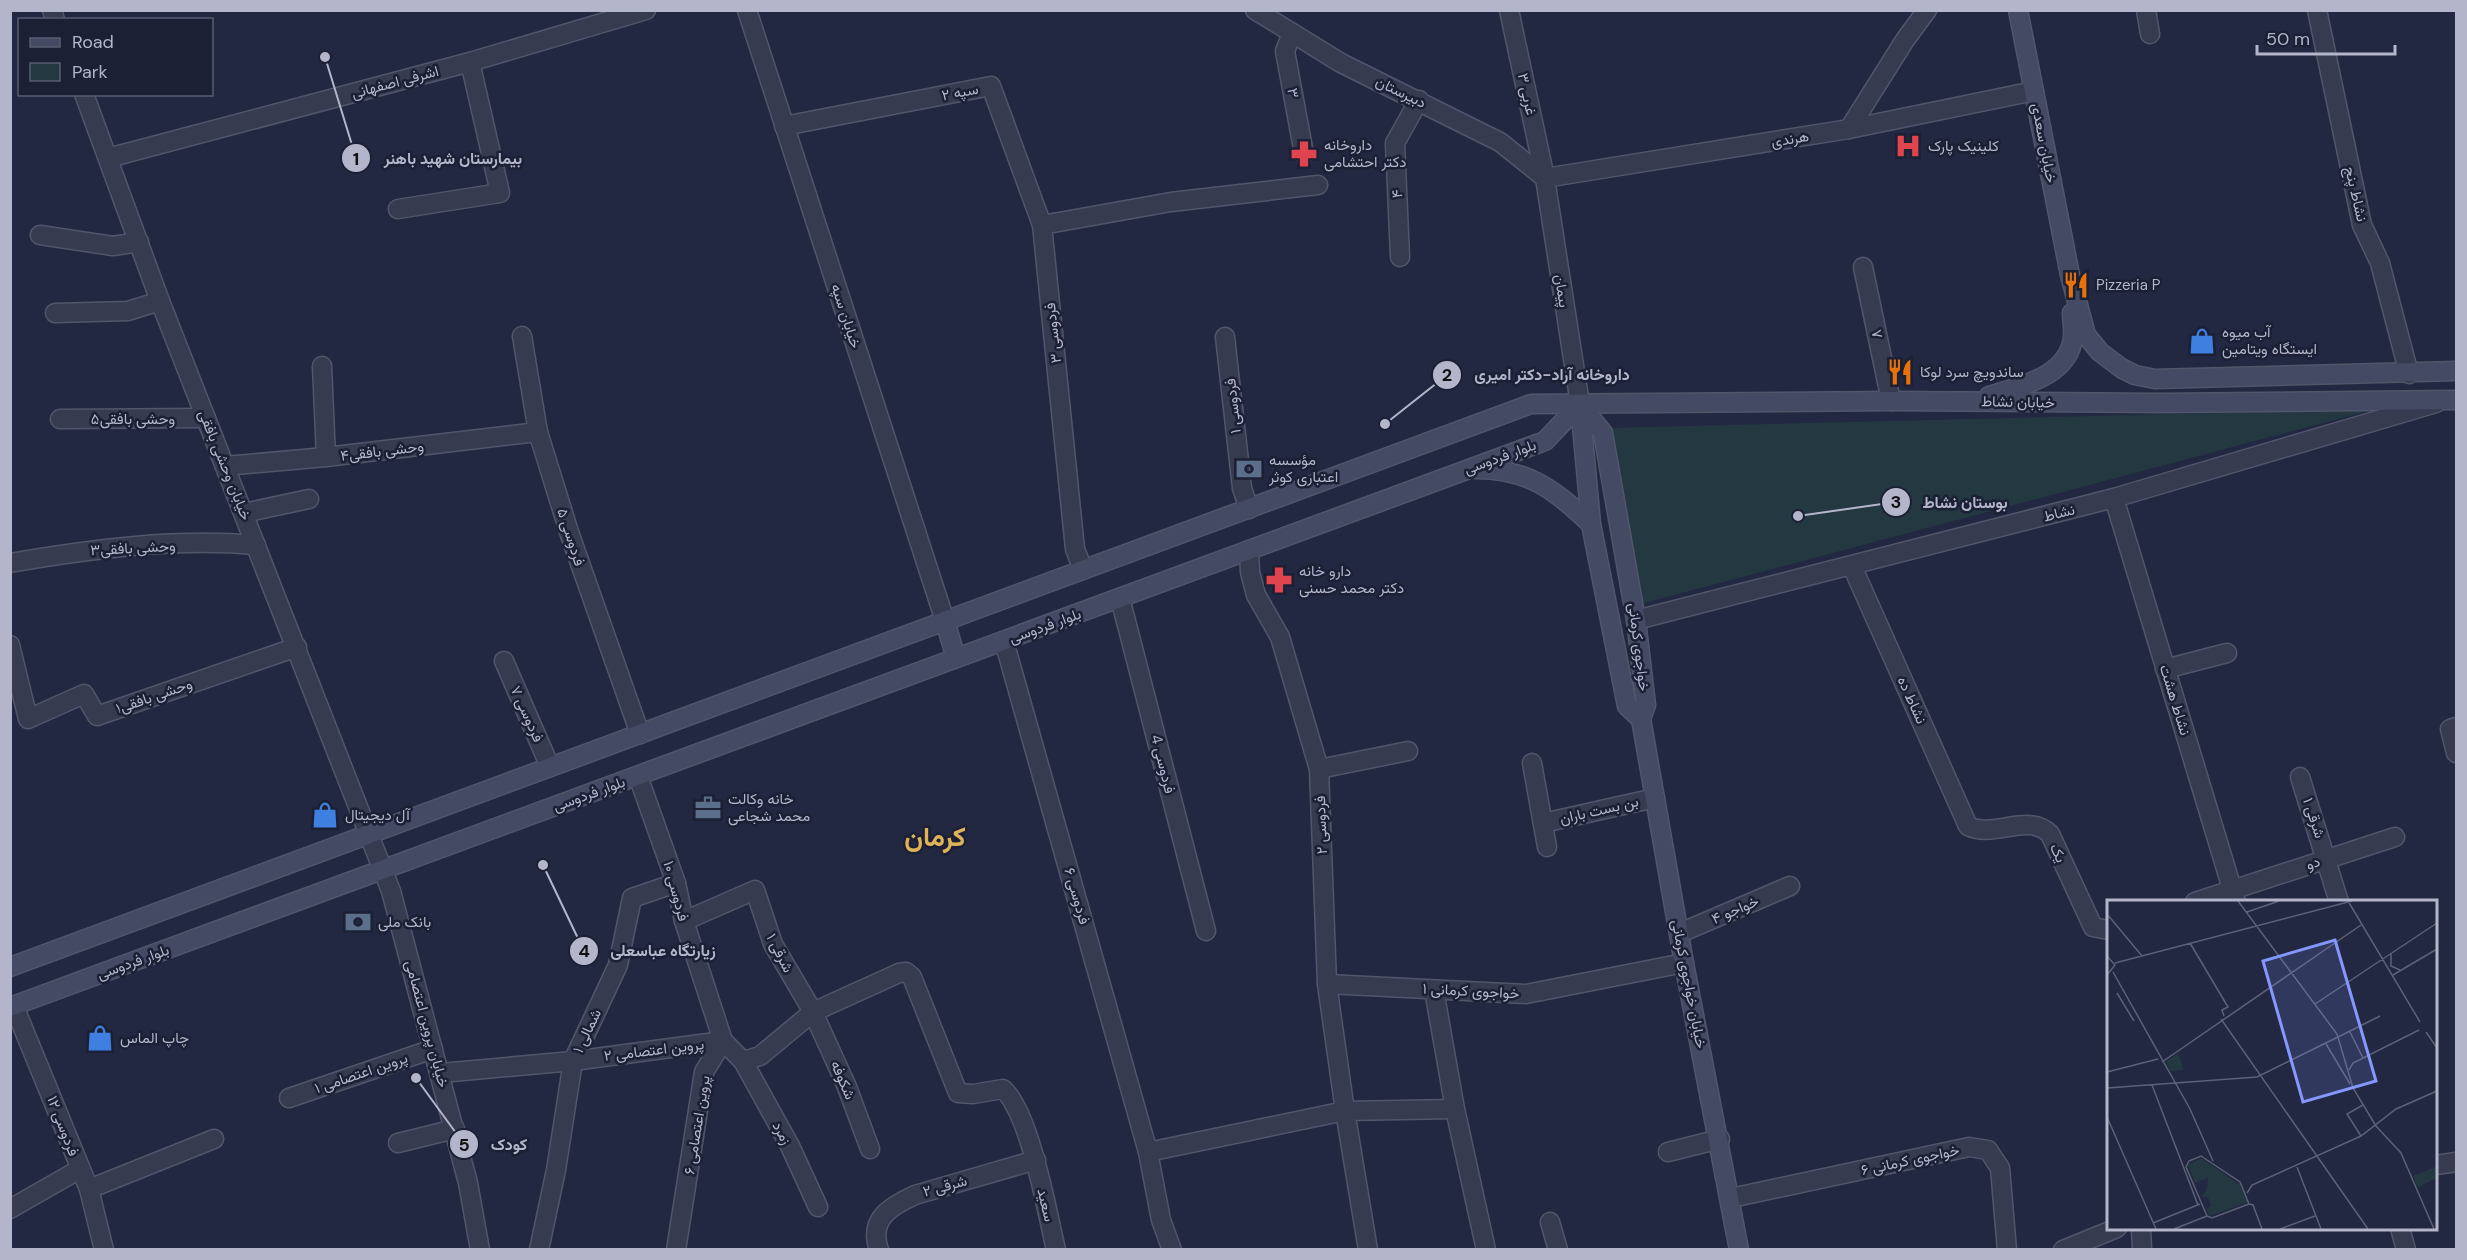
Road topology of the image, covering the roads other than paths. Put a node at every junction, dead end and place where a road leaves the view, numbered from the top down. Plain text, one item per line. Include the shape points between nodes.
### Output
1 (646, 10) edge
2 (747, 10) edge
3 (1255, 10) edge
4 (1509, 10) edge
5 (1927, 10) edge
6 (2018, 10) edge
7 (2146, 10) edge
8 (2317, 10) edge
9 (1292, 33) junction
10 (2150, 34) dead end
11 (470, 62) junction
12 (2034, 91) junction
13 (85, 96) edge
14 (1419, 100) junction
15 (784, 126) junction
16 (1849, 129) junction
17 (1304, 154) dead end
18 (108, 158) junction
19 (1545, 178) junction
20 (1318, 185) dead end
21 (398, 209) dead end
22 (1042, 225) junction
23 (40, 235) dead end
24 (139, 242) junction
25 (1400, 257) dead end
26 (1863, 267) dead end
27 (2070, 275) junction
28 (160, 301) junction
29 (55, 313) dead end
30 (522, 336) dead end
31 (1225, 337) dead end
32 (322, 366) dead end
33 (2457, 371) edge
34 (2409, 374) junction
35 (2450, 400) edge
36 (1891, 401) junction
37 (1971, 401) junction
38 (1580, 404) junction
39 (206, 418) junction
40 (60, 419) dead end
41 (538, 432) junction
42 (326, 457) junction
43 (225, 466) junction
44 (1468, 469) junction
45 (2114, 498) junction
46 (309, 499) dead end
47 (1249, 508) junction
48 (244, 513) junction
49 (1591, 524) junction
50 (256, 545) junction
51 (1249, 550) junction
52 (10, 563) edge
53 (1852, 566) junction
54 (1083, 570) junction
55 (1119, 598) junction
56 (1636, 620) junction
57 (945, 621) junction
58 (1004, 641) junction
59 (10, 645) edge
60 (297, 647) junction
61 (2227, 653) dead end
62 (956, 658) junction
63 (504, 661) dead end
64 (2165, 669) junction
65 (1641, 719) junction
66 (2453, 728) edge
67 (640, 734) junction
68 (1408, 751) dead end
69 (2457, 753) edge
70 (1532, 763) dead end
71 (550, 767) junction
72 (1319, 770) junction
73 (638, 776) junction
74 (2300, 777) dead end
75 (1655, 798) junction
76 (1543, 823) junction
77 (1976, 830) joint
78 (368, 834) junction
79 (2395, 837) dead end
80 (1547, 847) dead end
81 (2327, 858) junction
82 (383, 870) junction
83 (676, 883) junction
84 (1790, 886) dead end
85 (2234, 896) edge
86 (2208, 900) edge
87 (2338, 900) edge
88 (684, 921) junction
89 (2107, 930) edge
90 (1206, 931) dead end
91 (1680, 933) junction
92 (1684, 963) junction
93 (10, 967) edge
94 (1327, 984) junction
95 (1434, 990) junction
96 (12, 1006) edge
97 (813, 1012) junction
98 (723, 1041) junction
99 (433, 1048) junction
100 (573, 1060) junction
101 (742, 1061) junction
102 (441, 1073) junction
103 (289, 1098) dead end
104 (1455, 1109) junction
105 (1345, 1111) junction
106 (455, 1128) junction
107 (214, 1139) dead end
108 (1720, 1139) junction
109 (398, 1143) dead end
110 (870, 1149) dead end
111 (1148, 1152) junction
112 (1668, 1152) dead end
113 (1036, 1160) junction
114 (2457, 1162) edge
115 (2437, 1165) edge
116 (80, 1169) junction
117 (89, 1189) junction
118 (1731, 1198) junction
119 (818, 1207) dead end
120 (10, 1209) edge
121 (1550, 1222) dead end
122 (2112, 1230) edge
123 (2141, 1230) edge
124 (2401, 1230) edge
125 (877, 1244) edge
126 (104, 1250) edge
127 (480, 1250) edge
128 (539, 1250) edge
129 (676, 1250) edge
130 (1056, 1250) edge
131 (1172, 1250) edge
132 (1368, 1250) edge
133 (1486, 1250) edge
134 (1558, 1250) edge
135 (1739, 1250) edge
136 (2007, 1250) edge
137 (2064, 1250) edge
138 (2142, 1250) edge
139 (2406, 1250) edge

1 - 11 street, اشرفی اصفهانی
2 - 15 street, خیابان سپه
3 - 9 street, دبیرستان
4 - 19 street, ۳ غربی
5 - 16 street
6 - 12 main road, خیابان سعدی
7 - 10 street
8 - 34 street, نشاط پنج via 2362,225 2380,263
9 - 14 street, دبیرستان via 1341,63
9 - 17 street, ۳ via 1285,51
11 - 18 street, اشرفی اصفهانی
11 - 21 street via 500,193
12 - 16 street, هرندی
12 - 27 main road, خیابان سعدی
13 - 18 street, خیابان وحشی بافقی
14 - 19 street, دبیرستان via 1500,142
14 - 25 street, ۴ via 1395,143
15 - 22 street, سپه ۲ via 991,86
15 - 57 street, خیابان سپه
16 - 19 street, هرندی
18 - 24 street, خیابان وحشی بافقی
19 - 38 street, پیمان
20 - 22 street via 1171,202
22 - 54 street, فردوسی ۳ via 1075,549
23 - 24 street via 114,246
24 - 28 street, خیابان وحشی بافقی
26 - 36 street, ۷
27 - 34 main road via 2086,335 2100,352 2135,375 2155,379
27 - 37 main road via 2073,338 2066,358 2053,372
28 - 29 street via 128,311
28 - 39 street, خیابان وحشی بافقی
30 - 41 street, فردوسی ۵
31 - 47 street, فردوسی ۱ via 1242,488
32 - 42 street
33 - 34 main road
35 - 37 main road, خیابان نشاط
35 - 45 street, نشاط
36 - 37 main road, خیابان نشاط
36 - 38 main road, خیابان نشاط
38 - 44 main road, بلوار فردوسی via 1545,441
38 - 47 main road via 1532,404
38 - 49 main road, خواجوی کرمانی
38 - 56 main road, خواجوی کرمانی via 1604,432
39 - 40 street, وحشی بافقی۵
39 - 43 street, خیابان وحشی بافقی
41 - 42 street, وحشی بافقی۴
41 - 67 street, فردوسی ۵
42 - 43 street, وحشی بافقی۴
43 - 48 street, خیابان وحشی بافقی
44 - 49 main road via 1525,475 1560,496
44 - 51 main road, بلوار فردوسی
45 - 53 street, نشاط
45 - 64 street, نشاط هشت
46 - 48 street
47 - 54 main road
48 - 50 street, خیابان وحشی بافقی
49 - 65 main road, خواجوی کرمانی via 1627,706
50 - 52 street, وحشی بافقی۳ via 228,542 92,549
50 - 60 street, خیابان وحشی بافقی
51 - 55 main road, بلوار فردوسی
51 - 72 street, فردوسی ۲ via 1256,595 1280,637
53 - 56 street, نشاط
53 - 77 street, نشاط ده via 1968,826
54 - 57 main road
55 - 58 main road, بلوار فردوسی
55 - 90 street, فردوسی 4
56 - 65 main road, خواجوی کرمانی via 1646,705
57 - 62 main road
57 - 67 main road
58 - 62 main road, بلوار فردوسی
58 - 111 street, فردوسی ۶
59 - 60 street, وحشی بافقی۱ via 28,719 84,694 97,716
60 - 78 street, خیابان وحشی بافقی
61 - 64 street
62 - 73 main road, بلوار فردوسی
63 - 71 street, فردوسی ۷
64 - 85 street, نشاط هشت
65 - 75 main road, خیابان خواجوی کرمانی
66 - 69 street
67 - 71 main road
68 - 72 street
70 - 76 street
71 - 78 main road
72 - 94 street, فردوسی ۲
73 - 82 main road, بلوار فردوسی
73 - 83 street, فردوسی ۱۰
74 - 81 street, شرقی ۱
75 - 76 street, بن بست باران
75 - 91 main road, خیابان خواجوی کرمانی
76 - 80 street
77 - 89 street, یک via 2042,826 2050,834 2093,927
78 - 82 street, خیابان پروین اعتصامی
78 - 93 main road
79 - 81 street, دو
81 - 85 street, دو
81 - 87 street, شرقی ۱
82 - 96 main road, بلوار فردوسی
82 - 99 street, خیابان پروین اعتصامی
83 - 88 street, فردوسی ۱۰
83 - 100 street, شمالی ۱ via 632,898 618,965
84 - 91 street, خواجو ۴
85 - 86 street
88 - 97 street, شرقی ۱ via 755,890 773,944
88 - 98 street, فردوسی ۱۰
91 - 92 main road, خیابان خواجوی کرمانی
92 - 95 street, خواجوی کرمانی ۱ via 1526,994
92 - 108 main road, خیابان خواجوی کرمانی
94 - 95 street, خواجوی کرمانی ۱
94 - 105 street, فردوسی ۲
95 - 104 street
96 - 116 street, فردوسی ۱۲
97 - 101 street via 759,1056
97 - 110 street, شکوفه
97 - 113 street, سعید via 906,972 912,977 952,1085 958,1093 1004,1089 1013,1097
98 - 100 street, پروین اعتصامی ۲
98 - 101 street
98 - 129 street, پروین اعتصامی ۶ via 704,1072
99 - 102 street, خیابان پروین اعتصامی
99 - 103 street, پروین اعتصامی ۱
100 - 102 street, پروین اعتصامی ۲
100 - 128 street, شمالی ۱
101 - 119 street, زمرد via 790,1146
102 - 106 street, خیابان پروین اعتصامی
104 - 105 street
104 - 133 street
105 - 111 street
105 - 132 street, فردوسی ۲
106 - 109 street
106 - 127 street, خیابان پروین اعتصامی
107 - 117 street
108 - 112 street
108 - 118 main road, خیابان خواجوی کرمانی
111 - 131 street, فردوسی ۶ via 1161,1220
113 - 125 street, شرقی ۲ via 898,1203 876,1228
113 - 130 street, سعید
114 - 115 street
116 - 117 street, فردوسی ۱۲
116 - 120 street
117 - 126 street, فردوسی ۱۲
118 - 135 main road, خیابان خواجوی کرمانی
118 - 136 street, خواجوی کرمانی ۶ via 1969,1148 1988,1150 2000,1167
121 - 134 street
122 - 137 street
123 - 138 street
124 - 139 street

